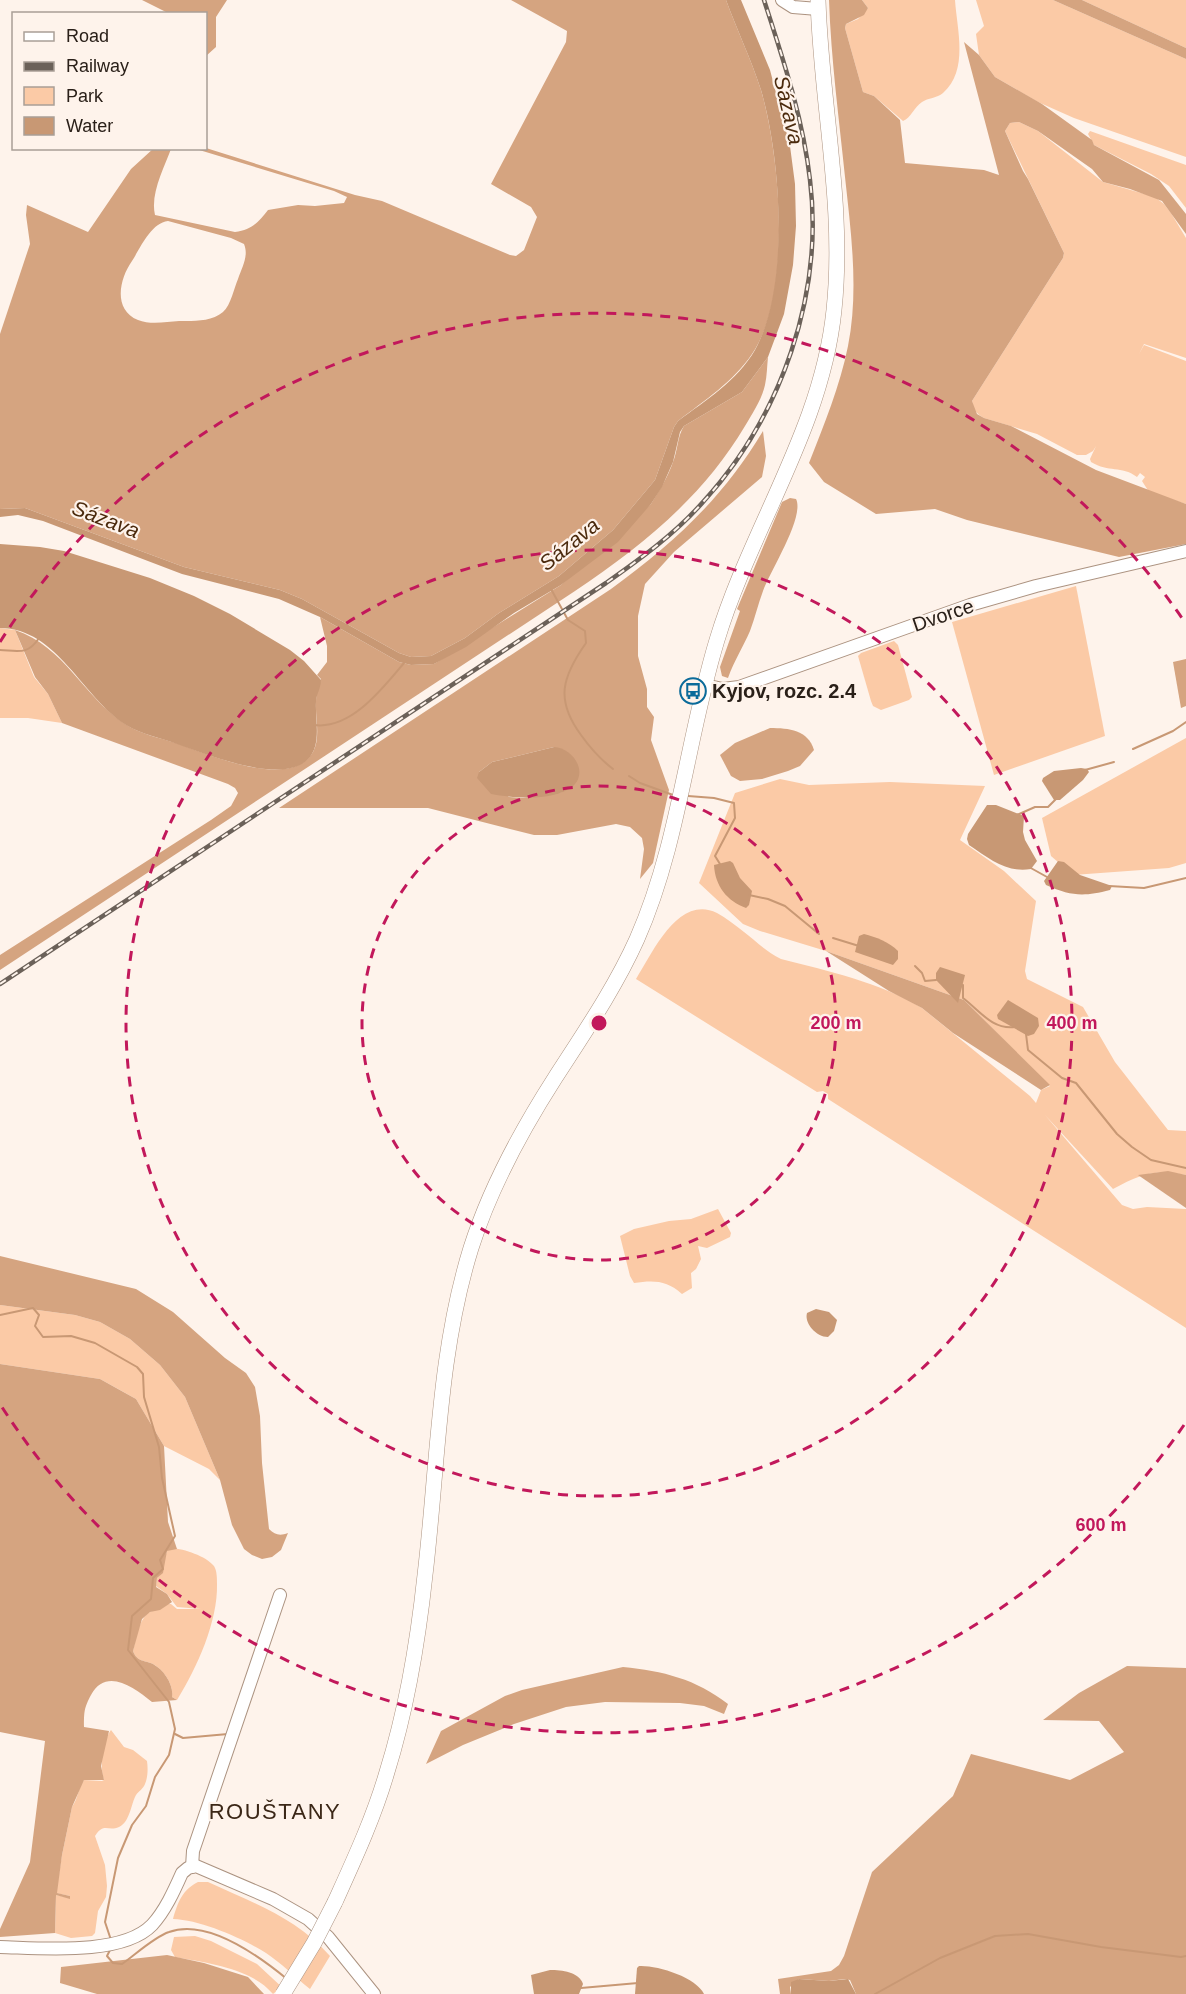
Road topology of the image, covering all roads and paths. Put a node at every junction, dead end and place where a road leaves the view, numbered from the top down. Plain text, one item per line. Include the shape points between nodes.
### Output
1 (782, 0) edge
2 (818, 4) edge
3 (1186, 551) edge
4 (704, 685) junction
5 (280, 1595) dead end
6 (192, 1867) junction
7 (0, 1947) edge
8 (283, 1994) edge
9 (374, 1994) edge

1 - 2 street via 793,7
2 - 4 main road via 838,230 829,348 810,416 728,606
3 - 4 street, Dvorce via 970,605 739,687
4 - 8 main road, bridge via 674,823 650,909 622,969 508,1159 472,1242 447,1354 425,1575 403,1713 386,1776 355,1859 314,1943
5 - 6 street via 193,1851
6 - 7 street via 182,1874 154,1924 133,1939 98,1947
6 - 9 street via 273,1899 308,1918

